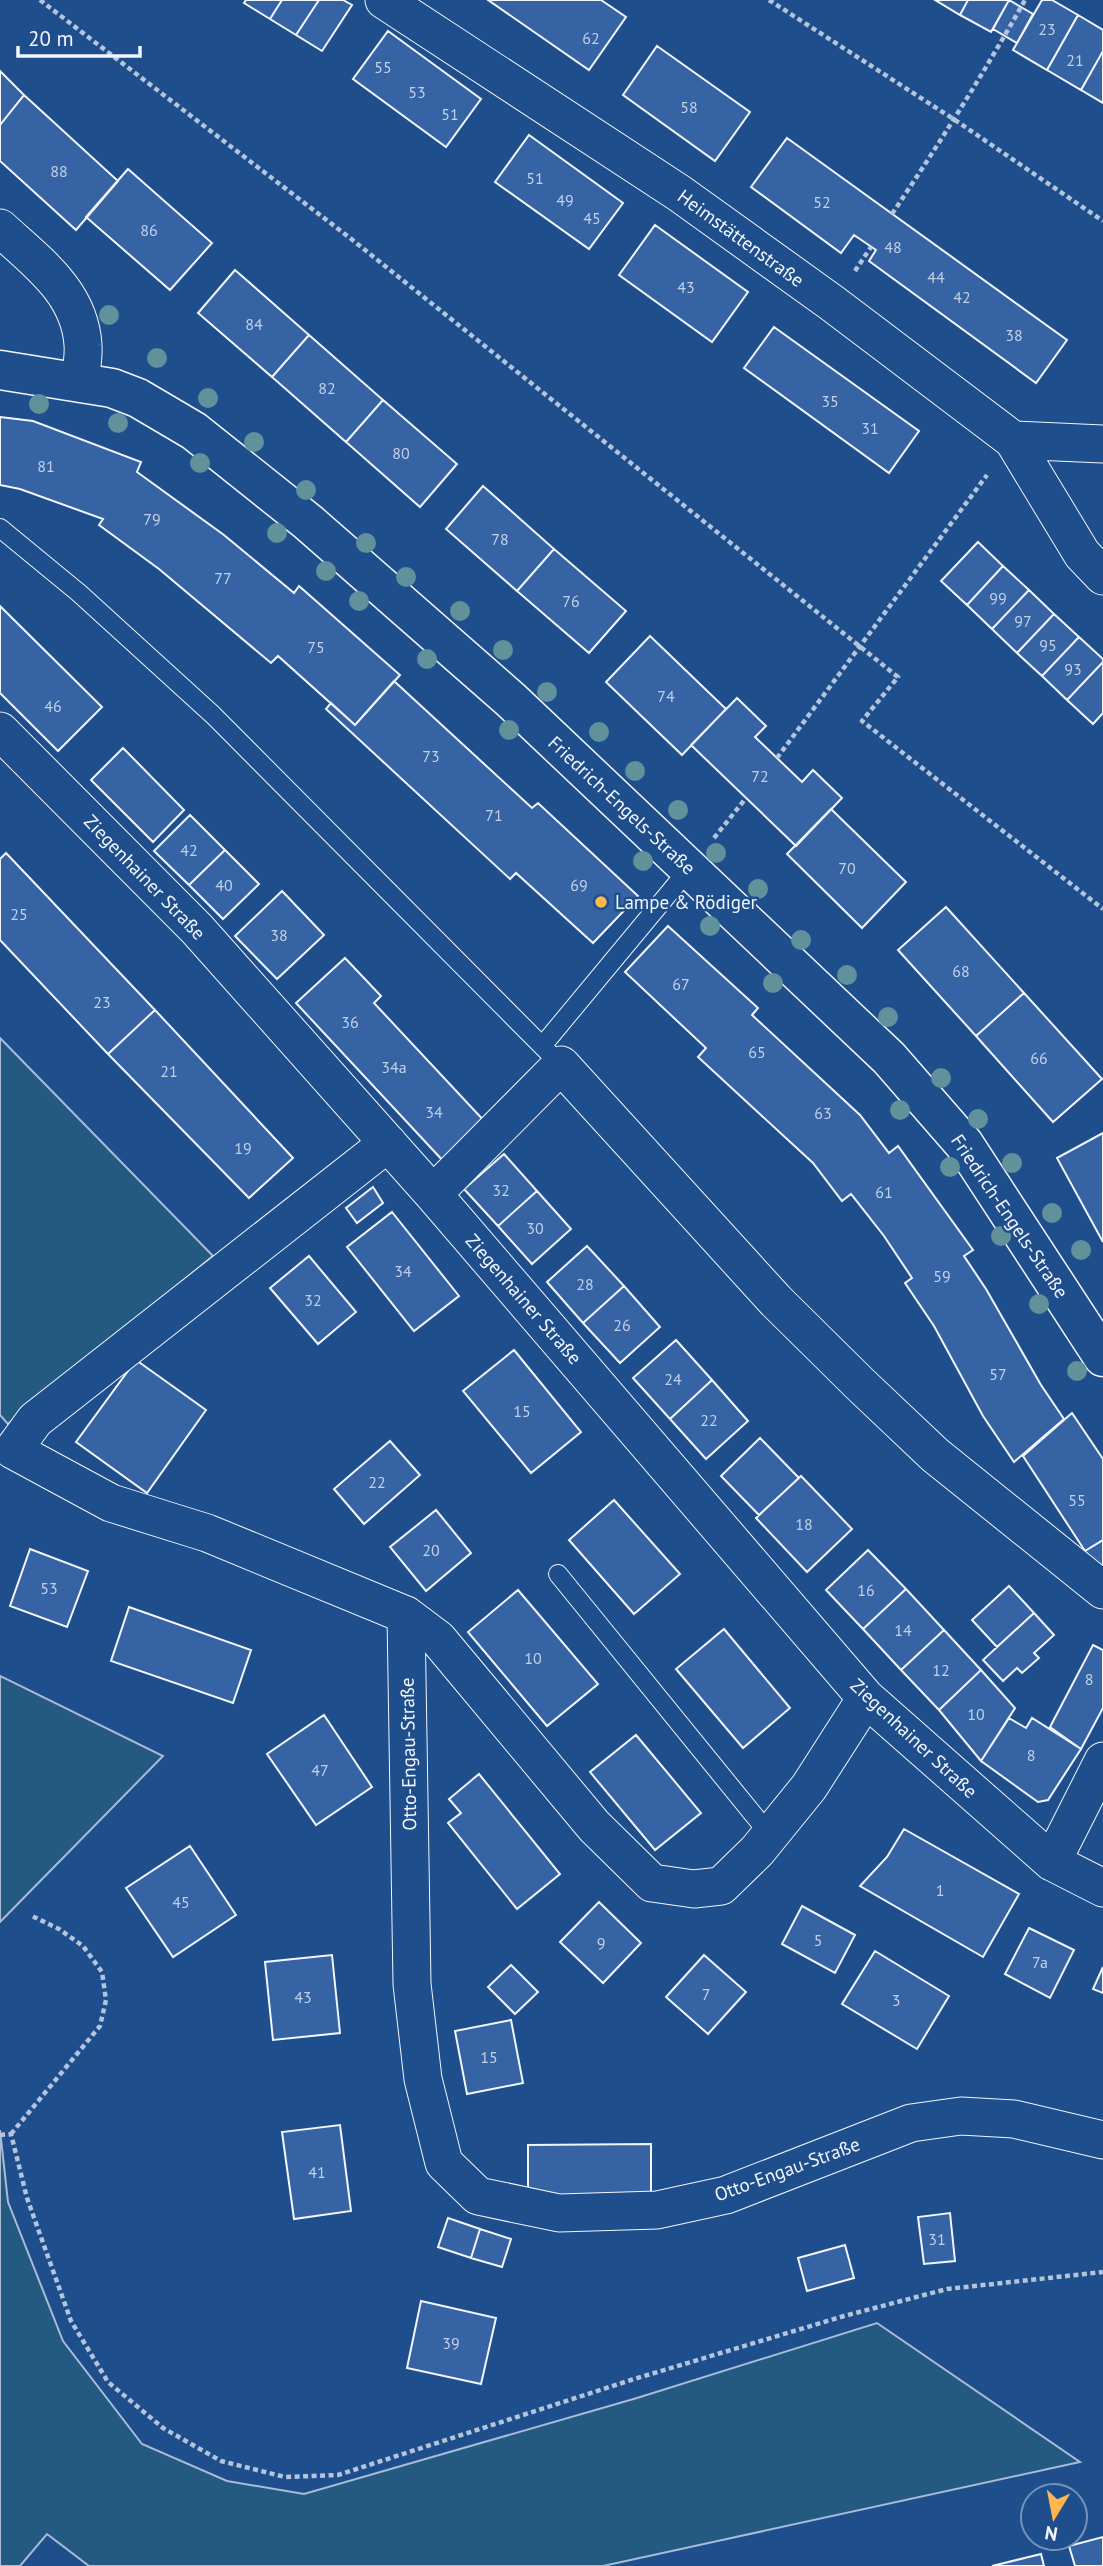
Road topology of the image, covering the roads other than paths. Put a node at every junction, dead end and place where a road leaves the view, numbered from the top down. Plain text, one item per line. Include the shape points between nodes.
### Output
1 (384, 0) edge
2 (0, 228) edge
3 (0, 370) edge
4 (80, 383) junction
5 (1013, 440) junction
6 (1103, 444) edge
7 (0, 528) edge
8 (1103, 576) edge
9 (0, 731) edge
10 (689, 869) junction
11 (552, 1055) junction
12 (388, 1143) junction
13 (433, 1194) junction
14 (1103, 1357) edge
15 (558, 1574) dead end
16 (1103, 1590) edge
17 (405, 1615) junction
18 (866, 1698) junction
19 (1103, 1761) edge
20 (770, 1835) junction
21 (1052, 1862) junction
22 (1103, 1888) edge
23 (1103, 2140) edge

1 - 5 street, Heimstättenstraße via 679,193
2 - 4 street via 60,283 75,307 83,344
3 - 4 street, Friedrich-Engels-Straße
4 - 10 street, Friedrich-Engels-Straße via 138,398 194,431 308,522 511,700
5 - 6 street
5 - 8 street via 1082,554
7 - 11 lane via 213,715
9 - 12 street, Ziegenhainer Straße via 197,929
10 - 11 lane
10 - 14 street, Friedrich-Engels-Straße via 889,1058 964,1144
11 - 13 street
11 - 16 street via 776,1301 851,1375 935,1455
12 - 13 street, Ziegenhainer Straße
12 - 17 street via 35,1420 13,1450 111,1503 207,1533
13 - 18 street, Ziegenhainer Straße
15 - 20 lane
17 - 20 street via 438,1639 594,1826 652,1883 694,1889 721,1886
17 - 23 street, Otto-Engau-Straße via 412,1984 422,2066 444,2163 478,2196 559,2213 657,2210 726,2194 911,2123 961,2116 1014,2119
18 - 20 street via 809,1787
18 - 21 street, Ziegenhainer Straße
19 - 21 street
21 - 22 street, Ziegenhainer Straße

